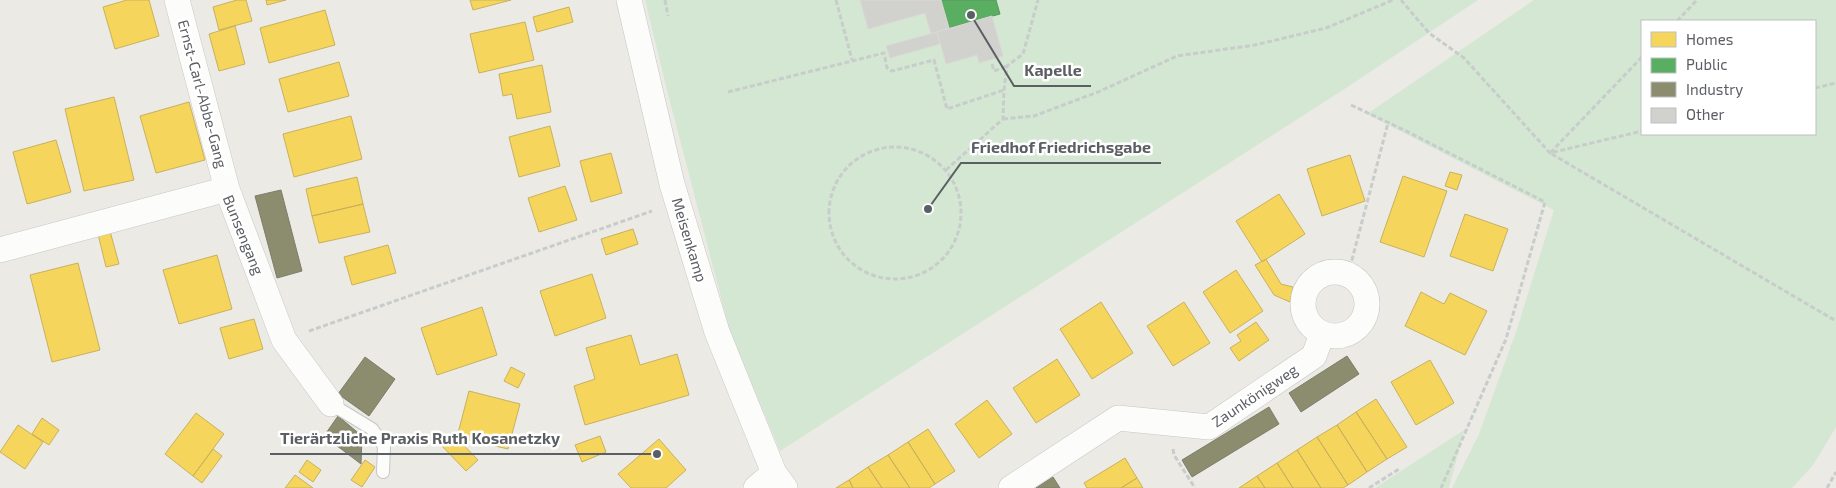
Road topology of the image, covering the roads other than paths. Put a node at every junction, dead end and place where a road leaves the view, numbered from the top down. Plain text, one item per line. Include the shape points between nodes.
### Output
1 (177, 0) edge
2 (628, 0) edge
3 (227, 189) junction
4 (0, 250) edge
5 (1322, 334) junction
6 (331, 404) joint
7 (383, 472) dead end
8 (771, 483) edge
9 (1011, 488) edge

1 - 3 street, Ernst-Carl-Abbe-Gang
2 - 8 street, Meisenkamp via 677,202 716,332
3 - 4 street, Bunsengang
3 - 6 street, Bunsengang via 284,340
5 - 5 street via 1344,336 1354,331 1366,314 1364,290 1340,272 1314,279 1306,289 1304,314 1314,329
5 - 9 street, Zaunkönigweg via 1314,356 1209,427 1118,418
6 - 7 lane via 372,428 384,446

